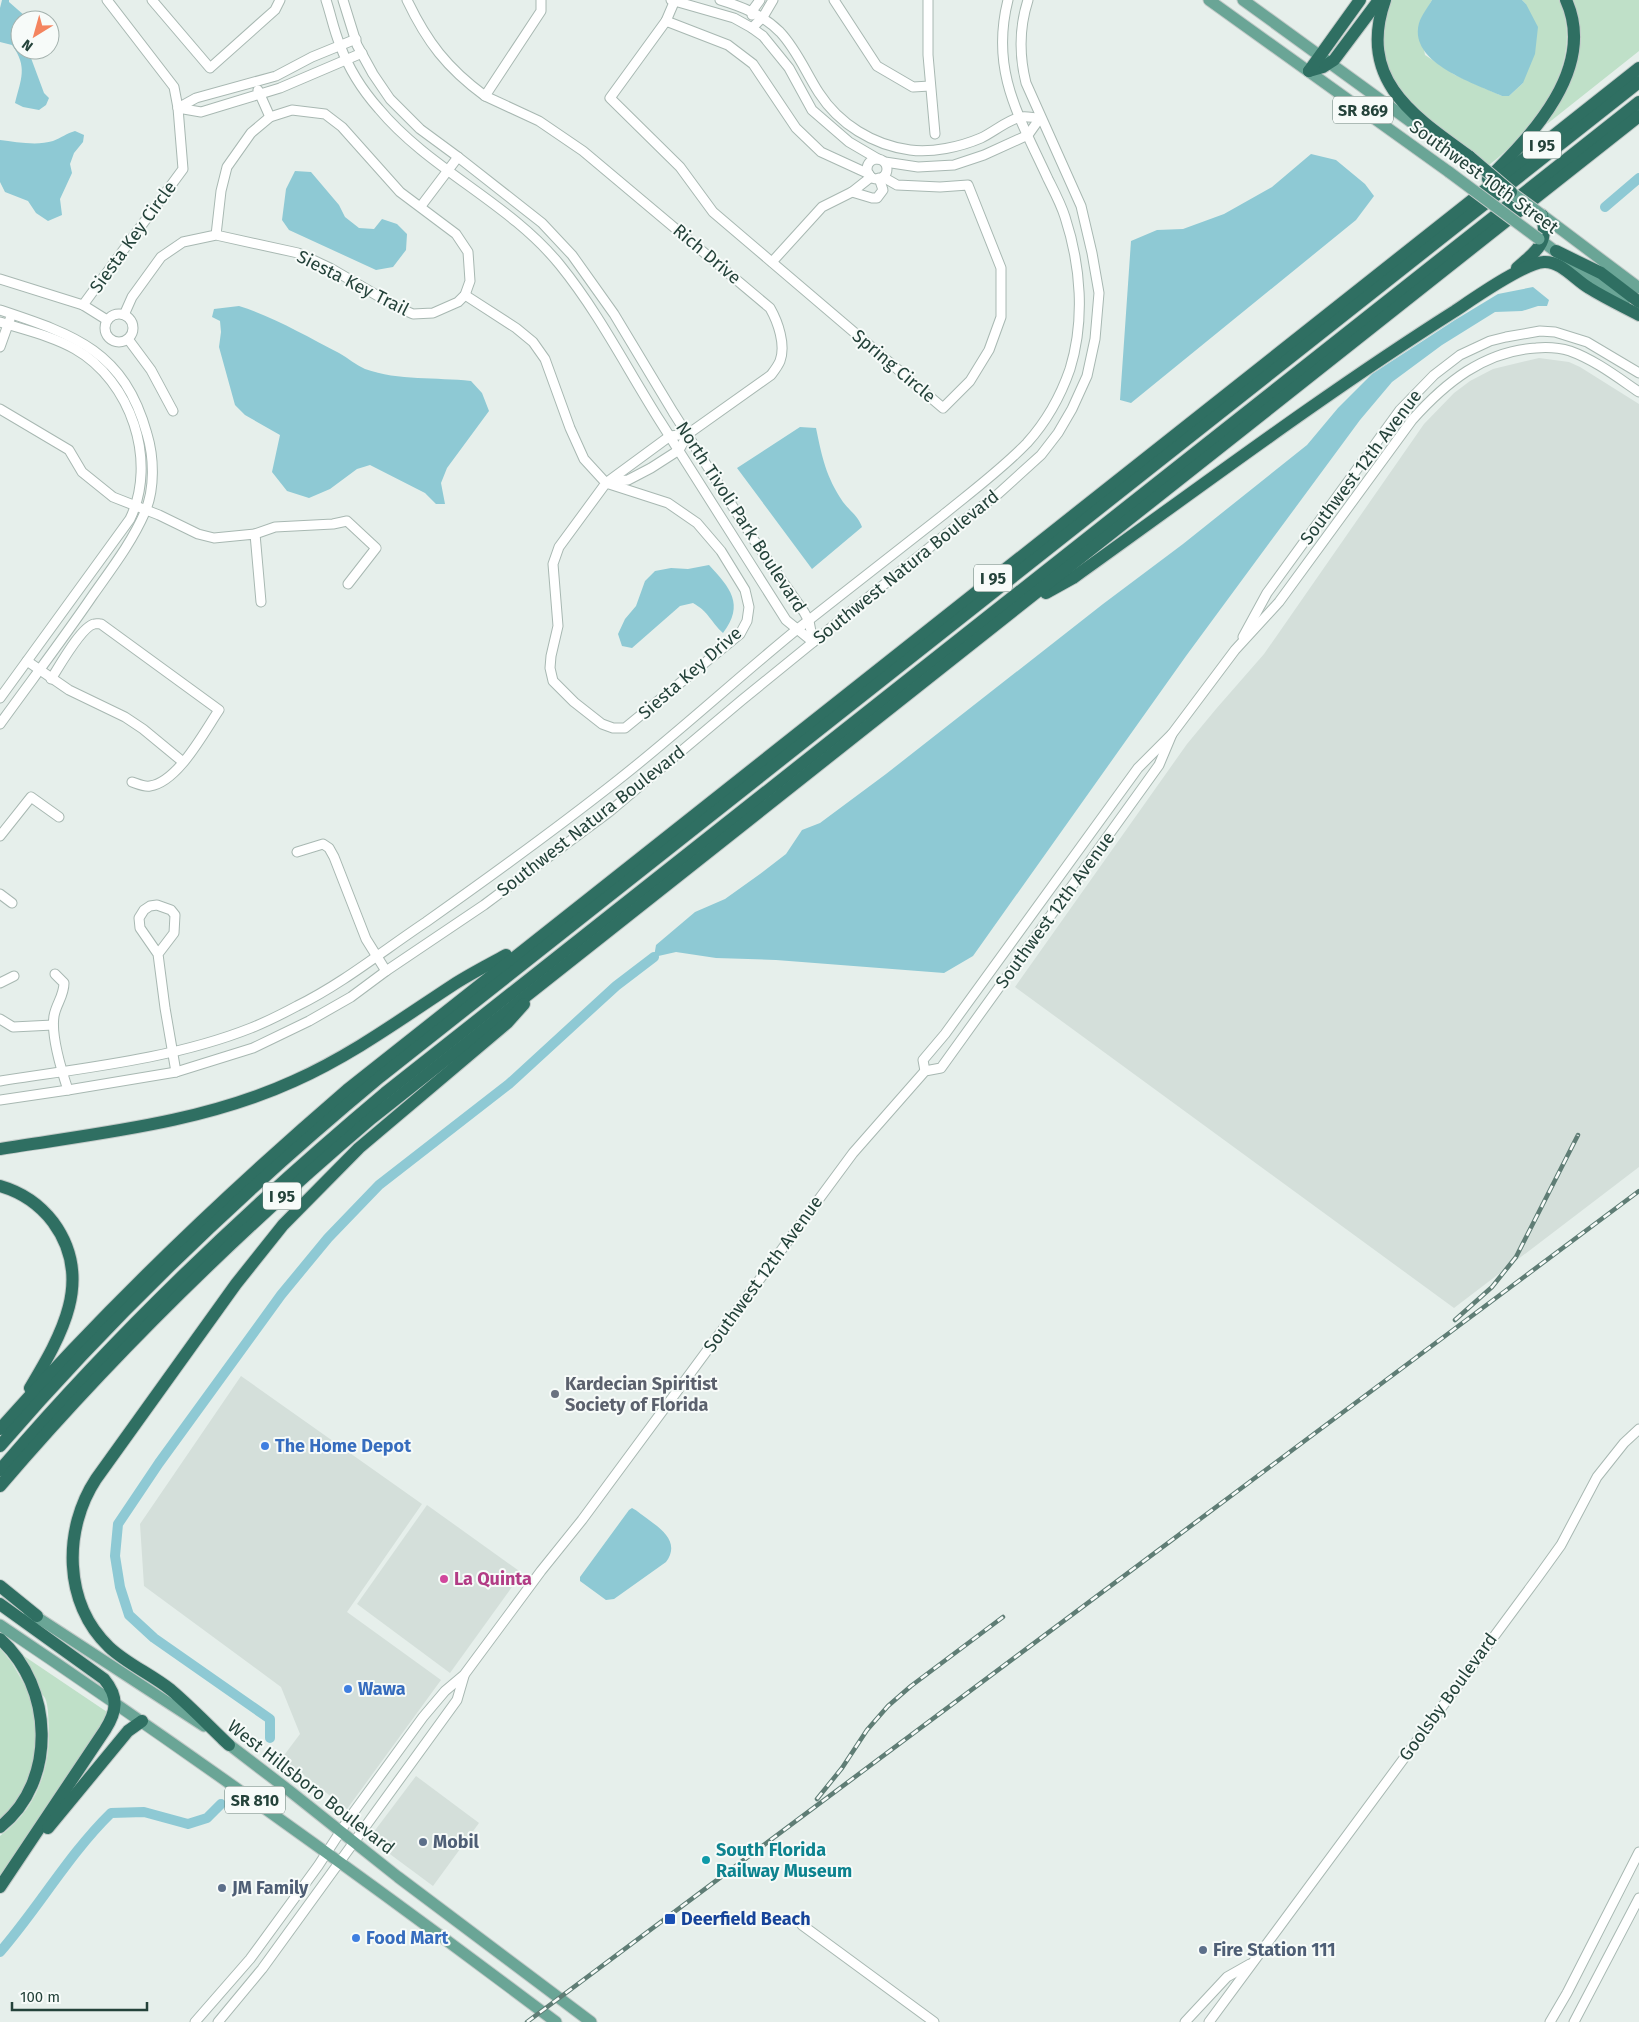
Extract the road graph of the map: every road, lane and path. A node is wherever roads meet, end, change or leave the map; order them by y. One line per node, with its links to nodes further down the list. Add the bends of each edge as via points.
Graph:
1 (107, 0): 39 (street, Siesta Key Circle, via 174,87)
2 (152, 0): 3 (street, via 210,68 275,10)
3 (280, 0)
4 (326, 0): 27 (street, North Tivoli Park Boulevard)
5 (343, 0): 26 (street, North Tivoli Park Boulevard)
6 (407, 0): 37 (street, Rich Drive, via 420,28 440,56 460,78)
7 (541, 0): 37 (street, via 541,11)
8 (674, 0): 24 (street, Spring Circle); 25 (street, via 734,18)
9 (720, 0): 22 (street)
10 (760, 0): 22 (street)
11 (773, 0): 23 (street)
12 (834, 0): 35 (street, via 877,66 913,87)
13 (928, 0): 35 (street)
14 (1008, 0): 42 (street, Southwest Natura Boulevard, via 1002,26 1002,58 1006,80)
15 (1028, 0): 43 (street, Southwest Natura Boulevard, via 1021,35 1022,67)
16 (1209, 0): 32 (main road, Southwest 10th Street)
17 (1243, 0): 30 (main road, Southwest 10th Street)
18 (1360, 0): 30 (highway)
19 (1380, 0): 30 (highway, via 1343,50)
20 (1385, 0): 48 (highway, via 1379,21 1378,46 1382,68 1392,90 1414,116)
21 (1566, 0): 56 (highway, via 1572,19 1573,42 1566,74 1556,96 1525,141)
22 (752, 11): 23 (street); 25 (street)
23 (762, 18): 25 (street); 46 (street, via 780,32 834,111 850,126)
24 (666, 21): 51 (street, Spring Circle, via 728,45 753,64 796,128 821,152); 60 (street, Spring Circle, via 610,98 680,167 713,212)
25 (752, 28): 49 (street, via 763,36 789,68 812,110 849,142)
26 (356, 39): 27 (street); 28 (street, North Tivoli Park Boulevard)
27 (340, 46): 29 (street, North Tivoli Park Boulevard); 33 (street)
28 (362, 53): 29 (street); 47 (street, North Tivoli Park Boulevard, via 390,99 420,129)
29 (348, 60): 36 (street); 50 (street, North Tivoli Park Boulevard, via 378,109 410,141)
30 (1325, 60): 32 (highway); 48 (main road, Southwest 10th Street / SR 869)
31 (1639, 68): 56 (highway, I 95)
32 (1309, 71): 58 (main road, Southwest 10th Street / SR 869, bridge)
33 (256, 82): 36 (street); 39 (street, via 196,98)
34 (1639, 82): 136 (highway, via 350,1102 161,1274)
35 (930, 86): 44 (street)
36 (260, 94): 39 (street, via 201,112); 41 (street)
37 (484, 96): 83 (street, Rich Drive, via 539,121 583,151 770,308 778,322 781,338 780,361 771,375)
38 (1639, 102): 137 (highway, via 385,1093 273,1190 158,1300)
39 (178, 108): 67 (street, Siesta Key Circle, via 183,169)
40 (1639, 116): 96 (highway, I 95)
41 (270, 117): 54 (street, via 292,110 325,114 342,127 400,192); 57 (street, via 251,133 227,166)
42 (1020, 117): 43 (street); 45 (street, Southwest Natura Boulevard); 46 (street, via 979,139 944,148 911,150)
43 (1040, 118): 45 (street); 99 (street, Southwest Natura Boulevard, via 1081,206 1099,293 1095,339 1086,376 1072,409 1041,455 998,494)
44 (935, 134)
45 (1028, 135): 49 (street, via 954,165 918,167); 97 (street, Southwest Natura Boulevard, via 1065,216 1080,294 1077,336 1069,370 1056,401 1028,442 986,480)
46 (886, 145): 49 (street)
47 (458, 157): 50 (street); 66 (street, North Tivoli Park Boulevard, via 542,223 572,255)
48 (1467, 159): 53 (highway, bridge)
49 (881, 160): 51 (street, via 887,171); 51 (street, via 869,162 867,168)
50 (449, 169): 54 (street); 69 (street, North Tivoli Park Boulevard, via 532,235 560,264)
51 (876, 176): 52 (street); 52 (street, via 883,190 877,198); 60 (street, Spring Circle, via 897,185 968,185 1001,268 1002,316 988,350 970,381 943,408)
52 (852, 192): 60 (street, via 822,207)
53 (1511, 192): 55 (main road, Southwest 10th Street, bridge)
54 (420, 206): 64 (street, via 456,234 468,252 470,281)
55 (1542, 215): 58 (highway, via 1545,229); 63 (main road, Southwest 10th Street)
56 (1445, 221): 114 (highway, I 95)
57 (216, 235): 64 (street, Siesta Key Trail, via 298,253 413,314 433,313 450,307); 72 (street, Siesta Key Trail, via 183,242 161,257 132,296)
58 (1541, 240): 59 (main road, Southwest 10th Street / SR 869); 62 (highway, via 1535,252)
59 (1556, 251): 65 (highway, via 1601,273); 71 (main road, Southwest 10th Street / SR 869)
60 (772, 262)
61 (0, 279): 67 (street, Siesta Key Circle)
62 (1503, 280): 71 (highway, via 1537,263 1548,262 1561,267 1588,288); 96 (highway, via 1321,400 1073,578)
63 (1639, 288)
64 (465, 295): 86 (street, Siesta Key Drive, via 516,328 546,359 584,459)
65 (1639, 302)
66 (606, 303): 69 (street); 83 (street, North Tivoli Park Boulevard)
67 (83, 305): 73 (street, Siesta Key Circle)
68 (0, 310): 70 (street)
69 (593, 312): 84 (street, North Tivoli Park Boulevard)
70 (11, 314): 74 (street); 81 (street, via 60,330 94,350 123,380)
71 (1639, 314)
72 (124, 315): 73 (street, via 117,314); 75 (street, via 131,320 133,328)
73 (107, 320): 75 (street, via 105,330 110,338 118,342)
74 (4, 323): 76 (street); 82 (street, via 58,341 85,356 112,384)
75 (128, 339): 80 (street, via 151,370)
76 (0, 347)
77 (1639, 373): 100 (street, Southwest 12th Avenue, via 1587,342 1555,332 1506,336 1453,360 1416,392 1389,424 1267,593)
78 (1639, 392): 100 (street, Southwest 12th Avenue, via 1568,350 1520,349 1470,368 1447,385 1412,420 1279,602)
79 (0, 409): 88 (street, via 69,450 82,472 113,497)
80 (173, 411)
81 (141, 412): 82 (street); 90 (street, via 152,463)
82 (130, 414): 88 (street, via 141,456)
83 (688, 434): 84 (street, Rich Drive); 85 (street); 87 (street, North Tivoli Park Boulevard)
84 (670, 436): 85 (street, North Tivoli Park Boulevard); 86 (street)
85 (679, 450): 86 (street, via 628,480); 89 (street, North Tivoli Park Boulevard)
86 (606, 483): 86 (street, Siesta Key Drive, via 559,547 553,564 558,626 550,668 553,681 574,702 602,724 625,728 740,634 747,621 749,607 745,590 721,551 697,523 668,503)
87 (728, 499): 89 (street); 92 (street, North Tivoli Park Boulevard)
88 (136, 506): 90 (street); 101 (street)
89 (715, 507): 93 (street, North Tivoli Park Boulevard)
90 (146, 510): 91 (street, via 214,538); 102 (street, via 128,544)
91 (255, 534): 94 (street, via 276,527 347,521 376,548); 95 (street)
92 (764, 555): 93 (street); 97 (street, North Tivoli Park Boulevard)
93 (751, 564): 98 (street, North Tivoli Park Boulevard, via 786,620)
94 (348, 584)
95 (261, 602)
96 (1013, 612): 120 (highway, I 95)
97 (809, 621): 98 (street, Southwest Natura Boulevard); 99 (street, North Tivoli Park Boulevard)
98 (797, 630): 99 (street, North Tivoli Park Boulevard); 116 (street, Southwest Natura Boulevard, via 619,779)
99 (813, 642): 117 (street, Southwest Natura Boulevard, via 583,832 484,905)
100 (1235, 650): 106 (street, Southwest 12th Avenue)
101 (27, 662): 102 (street); 104 (street)
102 (39, 670): 103 (street); 105 (street)
103 (51, 678): 107 (street, via 143,729); 107 (street, via 88,627 94,623 102,624 219,710)
104 (0, 698)
105 (0, 724)
106 (1172, 734): 125 (street, Southwest 12th Avenue, via 1138,768 923,1060); 125 (street, Southwest 12th Avenue, via 1158,765 941,1068)
107 (183, 762): 108 (street, via 168,780 148,787)
108 (132, 782)
109 (59, 817): 110 (street, via 31,797)
110 (0, 836)
111 (298, 852): 116 (street, via 323,844 329,848 366,939)
112 (0, 894): 113 (street)
113 (12, 903)
114 (541, 936): 131 (highway, via 455,984 347,1055 273,1090 180,1119); 133 (highway, I 95, via 373,1069 254,1172 129,1291)
115 (158, 954): 115 (street, via 174,933 175,915 164,906 157,905 144,910 139,918 140,928); 124 (street)
116 (377, 956): 117 (street); 124 (street, Southwest Natura Boulevard, via 302,1004 250,1028)
117 (386, 971): 127 (street, Southwest Natura Boulevard, via 351,997 301,1025 253,1048)
118 (55, 974): 123 (street, via 64,983 64,993 54,1014)
119 (14, 976): 121 (street)
120 (544, 980): 138 (highway, I 95, via 372,1118 244,1231 127,1346); 148 (highway, via 508,1023 359,1148 289,1218 236,1284 86,1497 74,1535 73,1564 77,1593 92,1626 115,1652 170,1690)
121 (0, 983)
122 (0, 1019): 123 (street, via 14,1027)
123 (53, 1025): 126 (street)
124 (173, 1052): 126 (street, Southwest Natura Boulevard); 127 (street)
125 (925, 1070): 145 (street, Southwest 12th Avenue, via 853,1153)
126 (62, 1071): 128 (street, Southwest Natura Boulevard); 129 (street)
127 (176, 1072): 129 (street, Southwest Natura Boulevard)
128 (0, 1081)
129 (68, 1090): 130 (street, Southwest Natura Boulevard)
130 (0, 1100)
131 (0, 1149)
132 (0, 1186): 133 (highway, via 27,1198 49,1217 67,1248 72,1276 70,1304 60,1336)
133 (15, 1413): 134 (highway, I 95)
134 (0, 1429)
135 (1639, 1429): 158 (street, Goolsby Boulevard, via 1598,1477 1550,1561)
136 (0, 1446)
137 (0, 1470)
138 (0, 1486)
139 (0, 1586): 142 (highway)
140 (0, 1595): 142 (main road, West Hillsboro Boulevard / SR 810)
141 (0, 1604): 146 (highway, via 98,1673 110,1687)
142 (37, 1616): 148 (main road, West Hillsboro Boulevard / SR 810)
143 (0, 1625): 146 (main road, SR 810)
144 (0, 1639): 149 (highway, via 18,1659 34,1688 42,1736 38,1765 30,1788 14,1813)
145 (464, 1675): 150 (street, Southwest 12th Avenue, via 423,1717); 151 (street, Southwest 12th Avenue, via 457,1700)
146 (115, 1702): 147 (main road, SR 810); 155 (highway, via 115,1711 105,1730)
147 (142, 1721): 153 (main road, SR 810); 155 (highway, via 128,1731)
148 (229, 1744): 150 (main road, West Hillsboro Boulevard / SR 810)
149 (0, 1827)
150 (341, 1831): 151 (main road, West Hillsboro Boulevard / SR 810); 153 (street, Southwest 12th Avenue)
151 (354, 1842): 154 (street, Southwest 12th Avenue); 162 (main road, West Hillsboro Boulevard / SR 810)
152 (1639, 1852): 166 (street)
153 (327, 1853): 154 (main road, SR 810); 159 (street, Southwest 12th Avenue, via 250,1959)
154 (340, 1862): 160 (street, Southwest 12th Avenue, via 262,1969); 161 (main road, SR 810)
155 (2, 1884)
156 (1639, 1898): 167 (street)
157 (802, 1925): 163 (street)
158 (1252, 1963): 164 (street, Goolsby Boulevard, via 1227,1977); 165 (street, Goolsby Boulevard)
159 (195, 2022)
160 (218, 2022)
161 (556, 2022)
162 (591, 2022)
163 (934, 2022)
164 (1185, 2022)
165 (1209, 2022)
166 (1550, 2022)
167 (1574, 2022)

